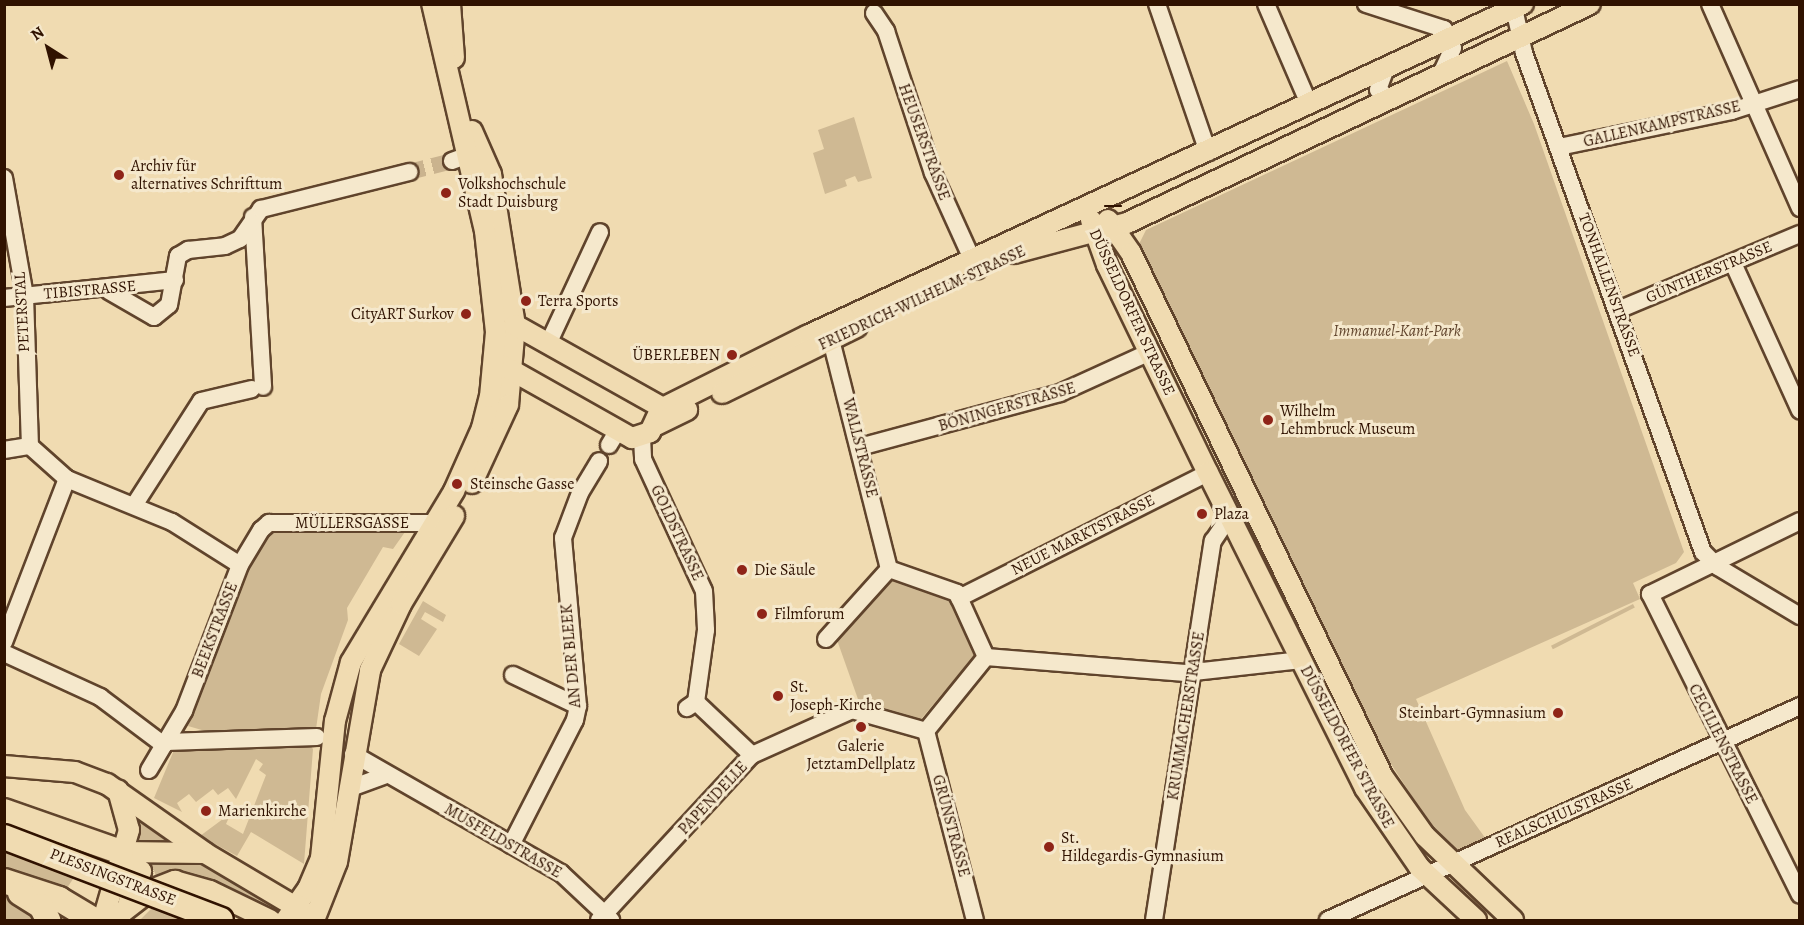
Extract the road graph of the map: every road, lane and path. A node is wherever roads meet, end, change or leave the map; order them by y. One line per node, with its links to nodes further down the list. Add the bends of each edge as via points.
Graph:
1 (432, 4): 20 (main road)
2 (450, 4): 20 (main road, via 451,46)
3 (1157, 4): 19 (street)
4 (1266, 4): 17 (street)
5 (1366, 4): 10 (street, via 1438,26)
6 (1590, 4): 11 (main road, FRIEDRICH-WILHELM-STRASSE)
7 (1710, 4): 16 (street)
8 (1517, 6): 10 (main road, FRIEDRICH-WILHELM-STRASSE); 11 (street, TONHALLENSTRASSE)
9 (874, 13): 32 (street, HEUSERSTRASSE, via 886,31 933,173)
10 (1449, 38): 12 (main road, FRIEDRICH-WILHELM-STRASSE); 13 (street, via 1452,56)
11 (1521, 38): 13 (main road, FRIEDRICH-WILHELM-STRASSE); 18 (street, TONHALLENSTRASSE)
12 (1386, 68): 15 (street, via 1378,90); 17 (main road, FRIEDRICH-WILHELM-STRASSE)
13 (1440, 76): 15 (main road, FRIEDRICH-WILHELM-STRASSE)
14 (1800, 89): 16 (street, GALLENKAMPSTRASSE)
15 (1392, 100): 27 (main road, FRIEDRICH-WILHELM-STRASSE)
16 (1752, 103): 18 (street, GALLENKAMPSTRASSE); 25 (street)
17 (1309, 104): 19 (main road, FRIEDRICH-WILHELM-STRASSE)
18 (1559, 147): 37 (street, TONHALLENSTRASSE)
19 (1208, 152): 23 (main road, FRIEDRICH-WILHELM-STRASSE)
20 (466, 156): 38 (main road, via 491,174); 42 (main road, via 492,285)
21 (409, 172): 26 (street, via 277,205)
22 (4, 178): 24 (street, PETERSTAL)
23 (1090, 205): 27 (main road, DÜSSELDORFER STRASSE); 28 (main road, DÜSSELDORFER STRASSE); 32 (main road, FRIEDRICH-WILHELM-STRASSE)
24 (7, 206): 35 (street, PETERSTAL)
25 (1800, 208)
26 (253, 216): 33 (street, via 240,239 178,256); 52 (street, via 258,388 201,401)
27 (1117, 226): 28 (main road, FRIEDRICH-WILHELM-STRASSE); 87 (main road, DÜSSELDORFER STRASSE, via 1373,759 1412,819)
28 (1092, 231): 32 (main road, FRIEDRICH-WILHELM-STRASSE); 41 (main road, DÜSSELDORFER STRASSE)
29 (600, 232): 40 (street)
30 (1800, 234): 31 (street, GÜNTHERSTRASSE)
31 (1733, 263): 37 (street, GÜNTHERSTRASSE); 44 (street)
32 (975, 265): 39 (main road, FRIEDRICH-WILHELM-STRASSE)
33 (176, 280): 34 (street, TIBISTRASSE); 34 (street, via 169,306 154,317)
34 (109, 291): 35 (street, TIBISTRASSE)
35 (25, 296): 36 (street, TIBISTRASSE); 46 (street, PETERSTAL)
36 (4, 298)
37 (1618, 310): 57 (street, TONHALLENSTRASSE, via 1703,552)
38 (515, 325): 40 (main road); 43 (main road)
39 (830, 334): 45 (main road, FRIEDRICH-WILHELM-STRASSE); 47 (street, WALLSTRASSE)
40 (556, 346): 43 (main road, via 534,349); 45 (main road)
41 (1150, 352): 47 (street, BÖNINGERSTRASSE, via 1060,393); 50 (main road, DÜSSELDORFER STRASSE)
42 (495, 359): 43 (main road); 56 (main road, via 482,428 468,463)
43 (514, 363): 45 (main road, via 614,437); 75 (main road, via 496,438 401,604 370,670)
44 (1800, 411)
45 (653, 419): 76 (street, GOLDSTRASSE, via 643,459 704,591 706,630 692,705)
46 (30, 447): 48 (street); 51 (street)
47 (860, 447): 59 (street, WALLSTRASSE)
48 (4, 450)
49 (599, 461): 69 (street, AN DER BLEEK, via 580,493 562,538)
50 (1208, 472): 53 (main road, DÜSSELDORFER STRASSE); 60 (street, NEUE MARKTSTRASSE)
51 (67, 479): 52 (street); 63 (street)
52 (135, 504): 58 (street)
53 (1230, 516): 66 (main road, DÜSSELDORFER STRASSE); 67 (street, KRUMMACHERSTRASSE, via 1213,541)
54 (1800, 521): 57 (street)
55 (269, 522): 56 (street, MÜLLERSGASSE); 58 (street, BEEKSTRASSE)
56 (434, 523): 92 (main road, via 348,670 334,721 321,858)
57 (1712, 562): 61 (street); 73 (street, CECILIENSTRASSE, via 1650,592)
58 (240, 565): 74 (street, BEEKSTRASSE, via 184,711)
59 (889, 569): 60 (street); 62 (street)
60 (958, 596): 65 (street)
61 (1800, 616)
62 (826, 639)
63 (4, 642)
64 (4, 653): 74 (street, via 100,697)
65 (986, 657): 67 (street); 71 (street)
66 (1301, 660): 67 (street); 88 (main road, DÜSSELDORFER STRASSE, via 1380,814)
67 (1192, 673): 100 (street, KRUMMACHERSTRASSE)
68 (513, 675): 69 (street)
69 (578, 706): 84 (street, AN DER BLEEK)
70 (1800, 706): 73 (street, REALSCHULSTRASSE)
71 (926, 730): 76 (street, PAPENDELLE, via 852,710); 99 (street, GRÜNSTRASSE)
72 (317, 737): 74 (street)
73 (1722, 742): 87 (street, REALSCHULSTRASSE); 91 (street, CECILIENSTRASSE)
74 (165, 743): 78 (street, BEEKSTRASSE)
75 (353, 754): 79 (street, MUSFELDSTRASSE); 80 (main road)
76 (752, 755): 94 (street, PAPENDELLE)
77 (4, 766): 81 (main road, PLESSINGSTRASSE, via 75,772)
78 (149, 770)
79 (386, 775): 80 (street); 84 (street, MUSFELDSTRASSE)
80 (348, 789): 95 (main road, via 335,870)
81 (118, 790): 85 (main road, via 129,830); 86 (main road, PLESSINGSTRASSE)
82 (4, 811): 85 (highway)
83 (4, 837): 97 (highway, PLESSINGSTRASSE, bridge)
84 (511, 845): 94 (street, MUSFELDSTRASSE, via 561,873)
85 (122, 852): 86 (main road, PLESSINGSTRASSE); 90 (main road, via 137,855 149,867); 93 (main road); 93 (main road, via 141,871)
86 (205, 854): 92 (main road, PLESSINGSTRASSE)
87 (1452, 864): 88 (street, REALSCHULSTRASSE); 103 (main road, DÜSSELDORFER STRASSE)
88 (1426, 876): 101 (street, REALSCHULSTRASSE); 102 (main road, DÜSSELDORFER STRASSE)
89 (4, 883): 93 (highway, via 59,898); 96 (highway, via 34,901)
90 (151, 890): 93 (main road); 98 (main road, PLESSINGSTRASSE, via 165,883 186,881)
91 (1800, 895)
92 (291, 914): 95 (main road, PLESSINGSTRASSE)
93 (100, 919)
94 (605, 919)
95 (315, 920)
96 (48, 921)
97 (221, 921)
98 (270, 921)
99 (975, 921)
100 (1154, 921)
101 (1328, 921)
102 (1476, 921)
103 (1513, 921)

